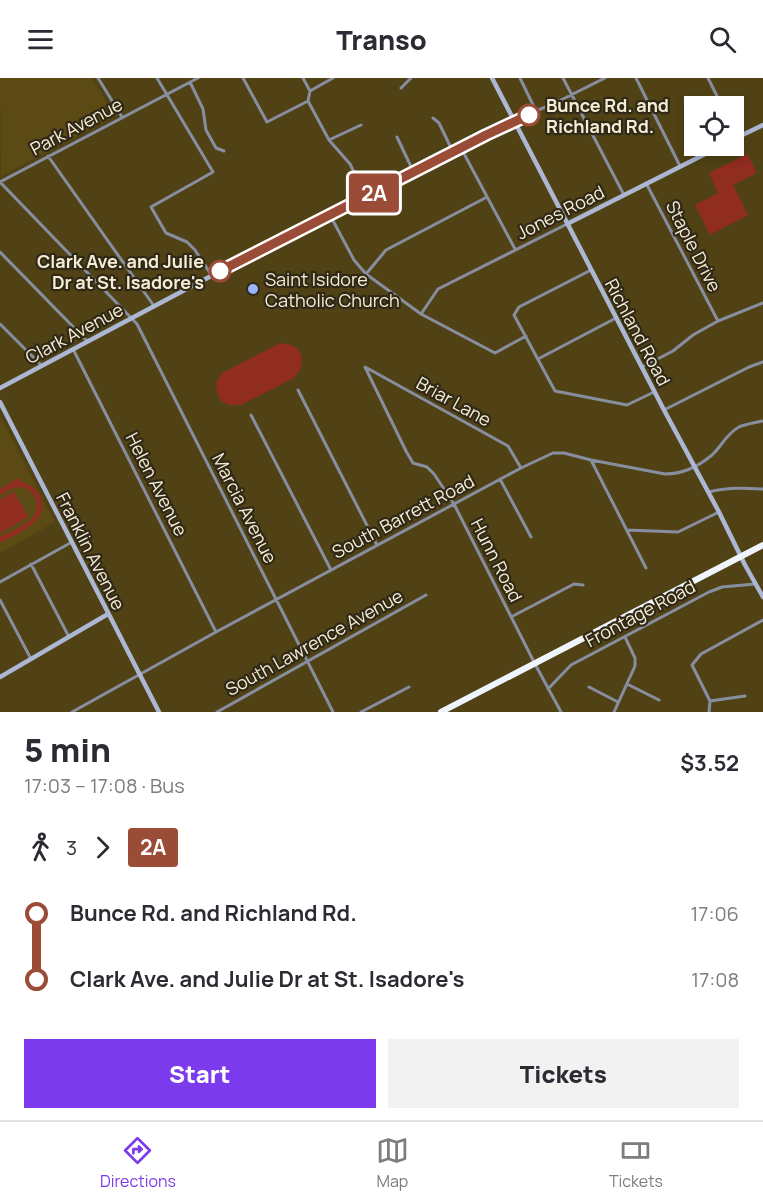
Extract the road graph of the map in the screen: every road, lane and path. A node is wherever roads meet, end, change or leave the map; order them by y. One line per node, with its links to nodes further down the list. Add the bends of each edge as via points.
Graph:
1 (98, 78): 22 (street)
2 (157, 78): 17 (street)
3 (198, 78): 14 (street, Park Avenue)
4 (243, 78): 20 (street, via 267,122)
5 (303, 78): 16 (street)
6 (333, 78): 16 (street)
7 (411, 78): 15 (street)
8 (492, 78): 24 (street, Richland Road)
9 (520, 78): 21 (street)
10 (563, 78): 18 (street)
11 (605, 78): 18 (street)
12 (636, 78): 35 (street)
13 (708, 78): 19 (street)
14 (190, 82): 17 (street, Park Avenue); 31 (street, via 203,109 206,130 216,148)
15 (401, 88)
16 (310, 91): 20 (street)
17 (166, 94): 22 (street, Park Avenue); 48 (street, via 213,172 151,207 166,233 188,242)
18 (572, 95): 21 (street); 39 (street)
19 (717, 96)
20 (308, 101): 29 (street)
21 (536, 111): 24 (street)
22 (122, 117): 33 (street, Park Avenue)
23 (433, 118): 32 (street)
24 (513, 121): 30 (street, Clark Avenue); 43 (street, Richland Road)
25 (361, 124): 29 (street)
26 (763, 125): 27 (street)
27 (744, 134)
28 (397, 137): 36 (street)
29 (329, 140): 40 (street, via 350,164)
30 (461, 148): 32 (street, Clark Avenue); 41 (street)
31 (224, 151)
32 (453, 152): 36 (street, Clark Avenue)
33 (48, 156): 37 (street, Park Avenue); 50 (street)
34 (700, 156): 35 (street, Jones Road)
35 (680, 166): 38 (street, Jones Road)
36 (414, 172): 40 (street, Clark Avenue)
37 (0, 182): 52 (street, Marcia Avenue)
38 (646, 183): 39 (street, Jones Road); 54 (street, Staple Drive)
39 (624, 195): 43 (street, Jones Road)
40 (367, 196): 42 (street, Clark Avenue)
41 (487, 197): 44 (street); 47 (street, via 386,250)
42 (330, 215): 47 (street); 48 (street, Clark Avenue)
43 (567, 224): 44 (street, Jones Road); 46 (street, Richland Road)
44 (516, 250): 51 (street, Jones Road, via 438,289)
45 (0, 252): 57 (street)
46 (591, 270): 53 (street, Richland Road); 56 (street, via 519,307 514,315)
47 (366, 274): 51 (street)
48 (212, 276): 50 (street, Clark Avenue)
49 (763, 303): 54 (street)
50 (154, 306): 52 (street, Clark Avenue)
51 (421, 314): 56 (street, via 495,353)
52 (131, 318): 57 (street, Clark Avenue); 94 (street, Marcia Avenue)
53 (616, 318): 59 (street); 63 (street, Richland Road)
54 (718, 321): 63 (street)
55 (0, 324): 61 (street)
56 (526, 336): 59 (street)
57 (87, 341): 58 (street, Clark Avenue)
58 (73, 348): 61 (street, Clark Avenue); 98 (street, Helen Avenue)
59 (537, 358): 66 (street, via 555,391 627,405)
60 (763, 362): 68 (street)
61 (41, 365): 64 (street, Clark Avenue)
62 (365, 367): 73 (street, Briar Lane, via 508,446); 77 (street, Hunn Road, via 413,463 427,467)
63 (642, 367): 66 (street, Richland Road)
64 (0, 388)
65 (298, 390): 82 (street)
66 (654, 392): 68 (street, Richland Road)
67 (0, 402): 81 (street, Franklin Avenue)
68 (664, 410): 72 (street, Richland Road)
69 (251, 415): 87 (street)
70 (762, 421): 72 (street, via 740,427)
71 (591, 460): 72 (street, South Barrett Road, via 665,474); 73 (street, South Barrett Road, via 553,453); 79 (street)
72 (694, 467): 76 (street, Richland Road)
73 (521, 468): 74 (street, South Barrett Road)
74 (500, 479): 77 (street, South Barrett Road); 80 (street)
75 (763, 489): 76 (street)
76 (709, 492): 78 (street, Richland Road)
77 (454, 504): 82 (street, South Barrett Road); 96 (street, Hunn Road)
78 (719, 512): 79 (street, via 678,532); 84 (street, Richland Road)
79 (627, 530): 86 (street)
80 (531, 537)
81 (72, 542): 85 (street); 95 (street, Franklin Avenue)
82 (377, 545): 87 (street, South Barrett Road)
83 (763, 545): 84 (highway)
84 (741, 556): 89 (street, Richland Road); 103 (highway)
85 (31, 564): 88 (street); 100 (street)
86 (646, 568)
87 (331, 570): 94 (street, South Barrett Road)
88 (0, 582)
89 (755, 584): 92 (street, Richland Road); 99 (street, Frontage Road, via 709,592)
90 (584, 585): 96 (street, via 574,584)
91 (426, 595): 102 (street, South Lawrence Avenue)
92 (763, 597)
93 (0, 600): 101 (street)
94 (276, 600): 98 (street, South Barrett Road); 102 (street, Marcia Avenue)
95 (108, 614): 100 (street); 104 (street, Franklin Avenue)
96 (511, 617): 103 (street, Hunn Road)
97 (763, 620): 112 (street, via 701,654 692,665)
98 (216, 632): 104 (street, South Barrett Road)
99 (625, 636): 106 (street, via 635,658); 109 (street, Frontage Road, via 571,665)
100 (69, 637): 101 (street)
101 (31, 659): 105 (street)
102 (307, 661): 116 (street, South Lawrence Avenue); 117 (street, Marcia Avenue)
103 (535, 664): 109 (street, Hunn Road); 119 (highway)
104 (139, 675): 114 (street, South Barrett Road); 115 (street, Franklin Avenue)
105 (0, 677)
106 (627, 684): 111 (street); 113 (street)
107 (409, 687): 118 (street)
108 (589, 687): 113 (street)
109 (548, 689): 120 (street, Hunn Road)
110 (745, 696): 112 (street)
111 (659, 700)
112 (710, 701): 122 (street)
113 (618, 702): 121 (street)
114 (72, 712)
115 (159, 712)
116 (217, 712)
117 (333, 712)
118 (361, 712)
119 (441, 712)
120 (561, 712)
121 (614, 712)
122 (709, 712)

